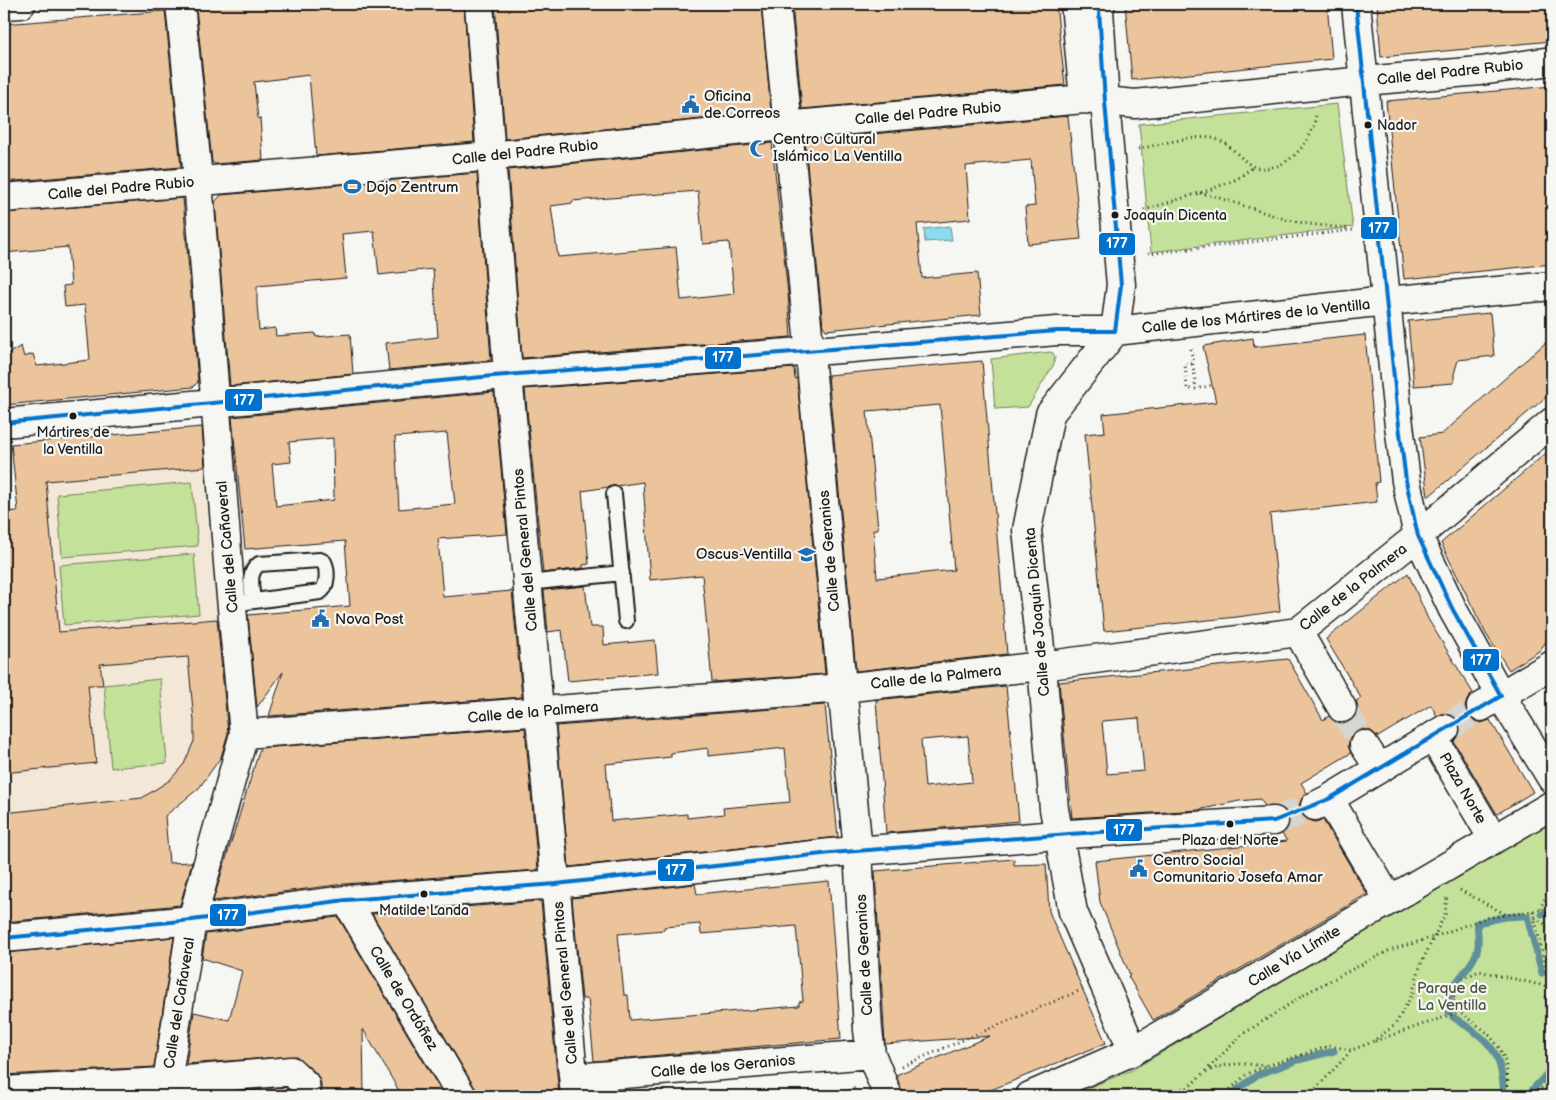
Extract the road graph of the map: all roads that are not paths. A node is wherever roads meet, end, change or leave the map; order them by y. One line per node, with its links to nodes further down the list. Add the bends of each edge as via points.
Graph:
1 (21, 4): 8 (street)
2 (180, 4): 14 (street, Calle del Cañaveral)
3 (479, 4): 13 (street, Calle del General Pintos)
4 (776, 4): 12 (street, Calle de Geranios)
5 (1075, 4): 11 (street)
6 (1101, 4): 11 (street)
7 (1356, 4): 10 (street)
8 (4, 5)
9 (1552, 61): 10 (street, Calle del Padre Rubio)
10 (1364, 81): 11 (street, Calle del Padre Rubio, via 1135,104); 17 (street)
11 (1094, 100): 12 (street, Calle del Padre Rubio); 18 (street, via 1122,285)
12 (789, 126): 13 (street, Calle del Padre Rubio); 19 (street, Calle de Geranios)
13 (492, 156): 14 (street, Calle del Padre Rubio); 20 (street, Calle del General Pintos)
14 (198, 181): 15 (street, Calle del Padre Rubio); 21 (street, Calle del Cañaveral)
15 (4, 198)
16 (1552, 286): 17 (street, Calle de los Mártires de la Ventilla)
17 (1386, 302): 18 (street, Calle de los Mártires de la Ventilla); 25 (street, via 1406,481)
18 (1116, 331): 19 (street, Calle de los Mártires de la Ventilla, via 1057,330); 32 (street, Calle de Joaquín Dicenta, via 1050,414 1027,530)
19 (811, 350): 20 (street, Calle de los Mártires de la Ventilla); 33 (street, Calle de Geranios)
20 (509, 375): 21 (street, Calle de los Mártires de la Ventilla); 27 (street, Calle del General Pintos)
21 (216, 403): 23 (street, Calle de los Mártires de la Ventilla); 28 (street, Calle del Cañaveral)
22 (1552, 422): 25 (street, Calle de la Palmera)
23 (4, 423)
24 (614, 494): 26 (lane)
25 (1418, 536): 30 (street, Calle de la Palmera); 34 (street)
26 (622, 573): 27 (lane); 29 (lane)
27 (528, 583): 36 (street, Calle del General Pintos)
28 (242, 602): 28 (lane, via 320,592 325,586 326,566 320,560 259,564 251,574); 37 (street, Calle del Cañaveral)
29 (626, 621)
30 (1298, 632): 32 (street, Calle de la Palmera); 35 (street)
31 (1552, 665): 34 (street)
32 (1042, 666): 33 (street, Calle de la Palmera); 43 (street, Calle de Joaquín Dicenta)
33 (842, 688): 36 (street, Calle de la Palmera); 45 (street, Calle de Geranios)
34 (1491, 701): 40 (street)
35 (1342, 708)
36 (540, 711): 37 (street, Calle de la Palmera); 46 (street, Calle del General Pintos)
37 (244, 734): 49 (street, Calle del Cañaveral)
38 (1364, 745): 39 (street)
39 (1379, 768): 44 (street, Plaza Norte, via 1439,733); 48 (street, via 1322,802)
40 (1552, 779)
41 (1552, 805): 44 (street, Calle Vía Límite)
42 (1274, 820): 43 (street)
43 (1059, 835): 45 (street); 51 (street, Calle de Joaquín Dicenta, via 1073,912)
44 (1493, 839): 48 (street, Calle Vía Límite)
45 (858, 851): 46 (street); 52 (street, Calle de Geranios)
46 (556, 884): 47 (street); 53 (street, Calle del General Pintos)
47 (346, 900): 49 (street); 57 (street, Calle de Ordóñez)
48 (1388, 900): 51 (street, Calle Vía Límite)
49 (192, 920): 50 (street); 54 (street, Calle del Cañaveral)
50 (4, 938)
51 (1133, 1051): 59 (street, Calle Vía Límite)
52 (871, 1054): 53 (street, Calle de los Geranios); 58 (street, Calle de Geranios)
53 (574, 1087)
54 (167, 1089): 55 (street, via 291,1071); 56 (street)
55 (306, 1090)
56 (4, 1092)
57 (462, 1096)
58 (888, 1096)
59 (1030, 1096)

